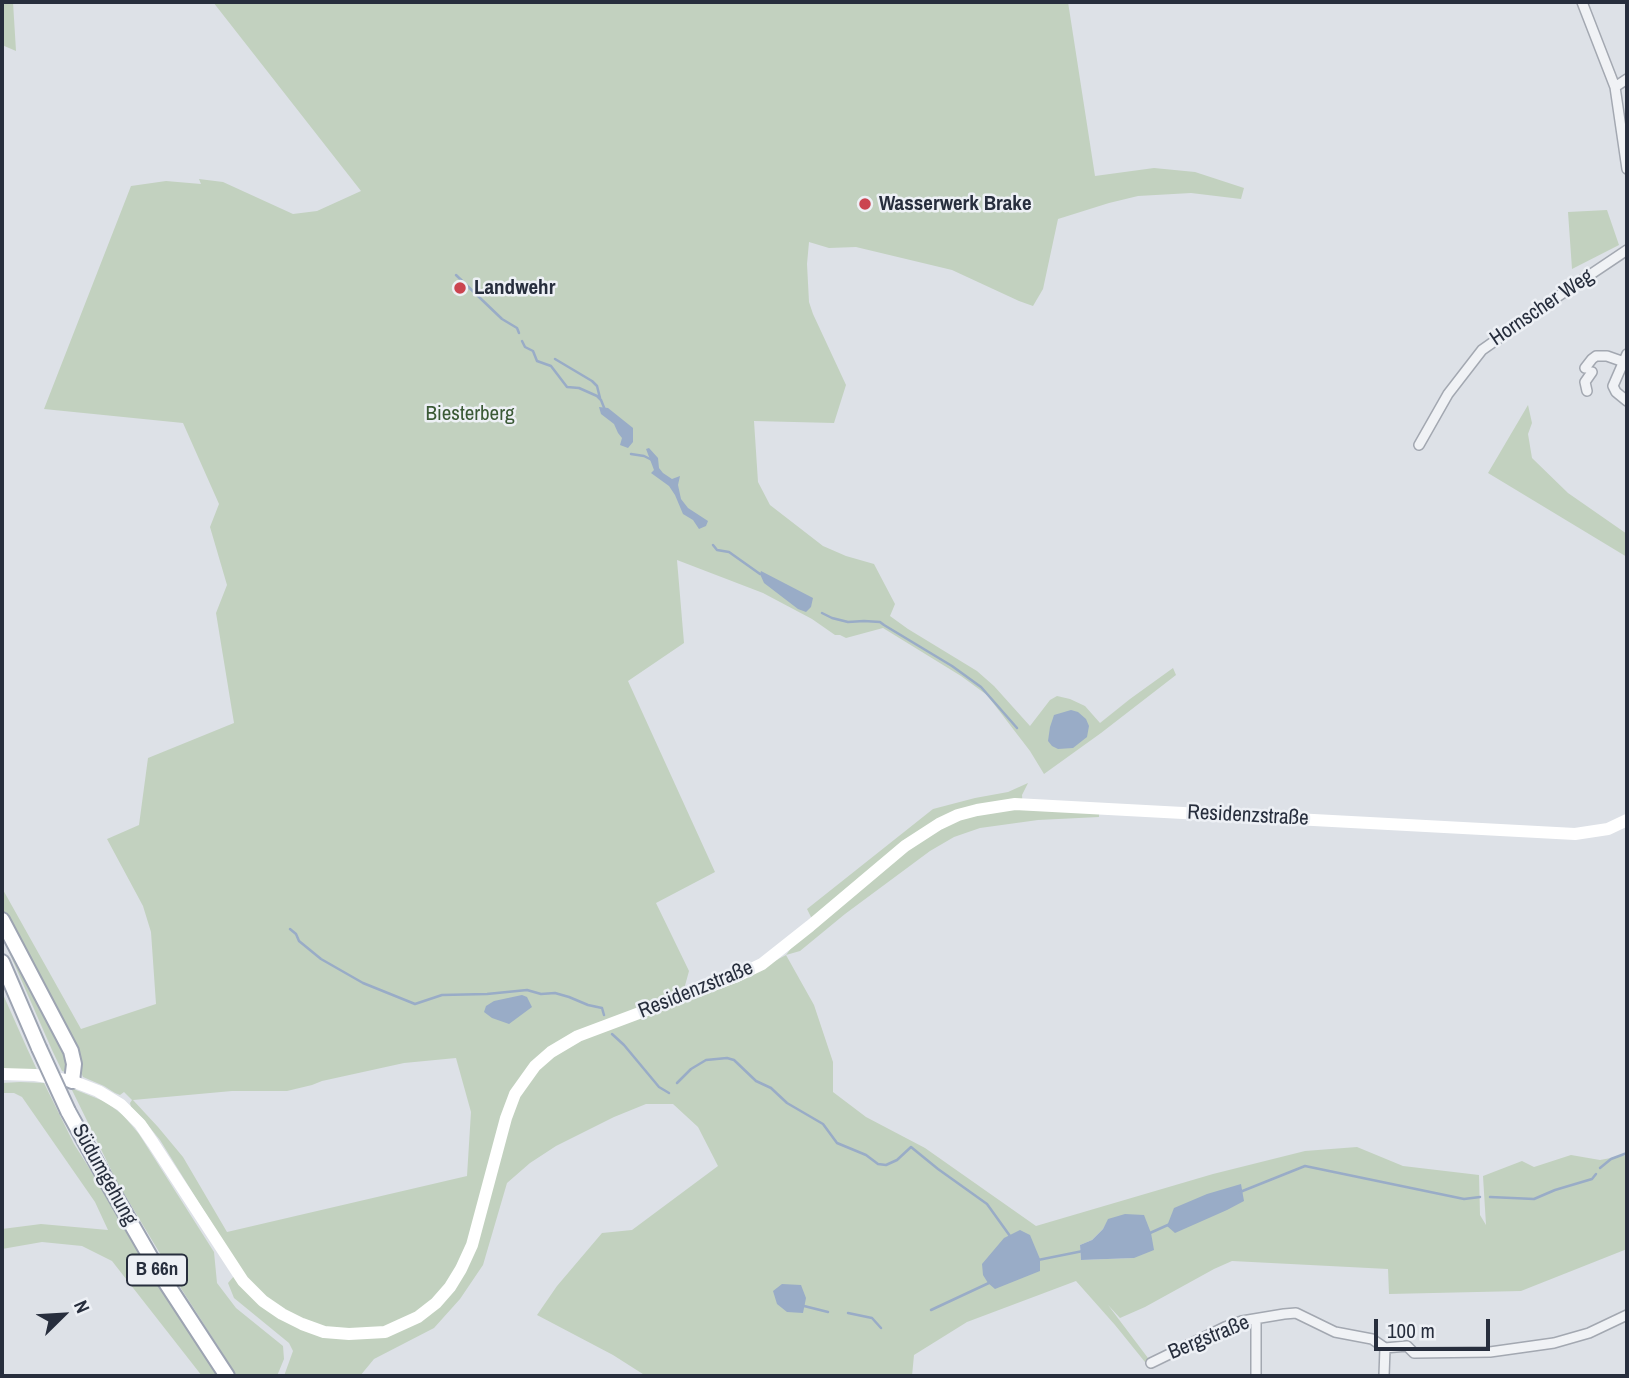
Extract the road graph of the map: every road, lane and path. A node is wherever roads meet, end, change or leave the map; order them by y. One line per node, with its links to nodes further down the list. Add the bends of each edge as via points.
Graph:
1 (1582, 2): 3 (street)
2 (1627, 79): 3 (street)
3 (1615, 86): 4 (street)
4 (1627, 169)
5 (1627, 250): 9 (street, Hornscher Weg, via 1482,349 1448,394)
6 (1626, 358): 7 (street, via 1595,356 1585,382); 8 (street, via 1613,386)
7 (1587, 391)
8 (1627, 401)
9 (1419, 445)
10 (1627, 820): 16 (main road, Residenzstraße, via 1608,829 1575,834 1015,804 958,815 905,846 762,964 578,1036 535,1066 515,1094 506,1118 472,1245 461,1269 436,1303 385,1332 324,1332 262,1301 226,1258 140,1124 110,1098)
11 (2, 919): 16 (main road, via 71,1051)
12 (2, 962): 14 (main road, Südumgehung / B 66n)
13 (2, 979): 14 (main road, B 66n)
14 (22, 1010): 21 (main road, Südumgehung / B 66n, bridge, via 99,1169)
15 (4, 1075): 16 (main road, Residenzstraße)
16 (72, 1081)
17 (1627, 1315): 19 (street, Bergstraße, via 1572,1339 1532,1347 1470,1353)
18 (1256, 1319): 19 (street, Bergstraße, via 1296,1313 1335,1332 1372,1339); 20 (street, Bergstraße, via 1225,1327); 22 (street)
19 (1385, 1348): 23 (street)
20 (1151, 1363)
21 (227, 1376)
22 (1256, 1376)
23 (1384, 1376)

